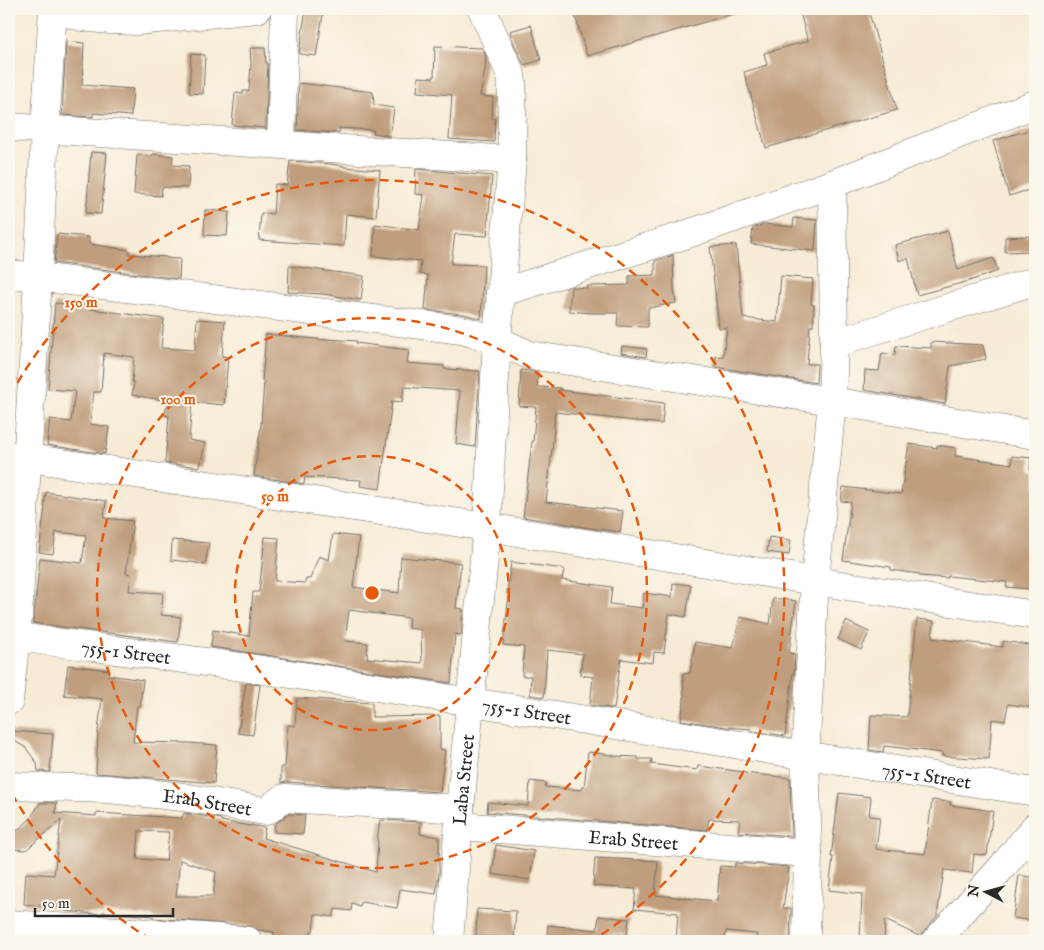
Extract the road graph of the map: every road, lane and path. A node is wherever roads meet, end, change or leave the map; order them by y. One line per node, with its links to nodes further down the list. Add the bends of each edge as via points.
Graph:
1 (53, 9): 2 (street, via 82,17 137,21); 7 (street)
2 (257, 9)
3 (285, 9): 8 (street)
4 (482, 9): 9 (street, Laba Street, via 511,75)
5 (1035, 104): 10 (street)
6 (9, 127): 7 (street)
7 (45, 129): 8 (street); 12 (street)
8 (281, 144): 9 (street)
9 (512, 160): 14 (street, Laba Street)
10 (832, 184): 14 (street, via 685,235); 16 (street)
11 (9, 274): 12 (street)
12 (38, 277): 15 (street, via 462,330); 19 (street)
13 (1035, 281): 16 (street)
14 (500, 293): 15 (street, Laba Street)
15 (497, 340): 17 (street, via 529,355); 20 (street, Laba Street)
16 (834, 342): 17 (street)
17 (832, 401): 18 (street); 21 (street)
18 (1035, 435)
19 (18, 456): 20 (street); 23 (street)
20 (487, 526): 21 (street); 25 (street, Laba Street)
21 (815, 581): 22 (street); 26 (street)
22 (1035, 615)
23 (15, 623): 24 (street); 25 (street, 755-1 Street, via 261,670)
24 (9, 700)
25 (471, 701): 26 (street, 755-1 Street); 29 (street, Laba Street)
26 (805, 756): 28 (street, 755-1 Street); 31 (street)
27 (9, 786): 29 (street, Erab Street, via 108,789 265,811 285,798)
28 (1035, 792)
29 (460, 818): 31 (street, Erab Street); 35 (street, Laba Street)
30 (1035, 827): 37 (street)
31 (808, 853): 36 (street)
32 (9, 924): 33 (street)
33 (134, 936): 34 (street)
34 (248, 941)
35 (450, 941)
36 (806, 941)
37 (936, 941)

